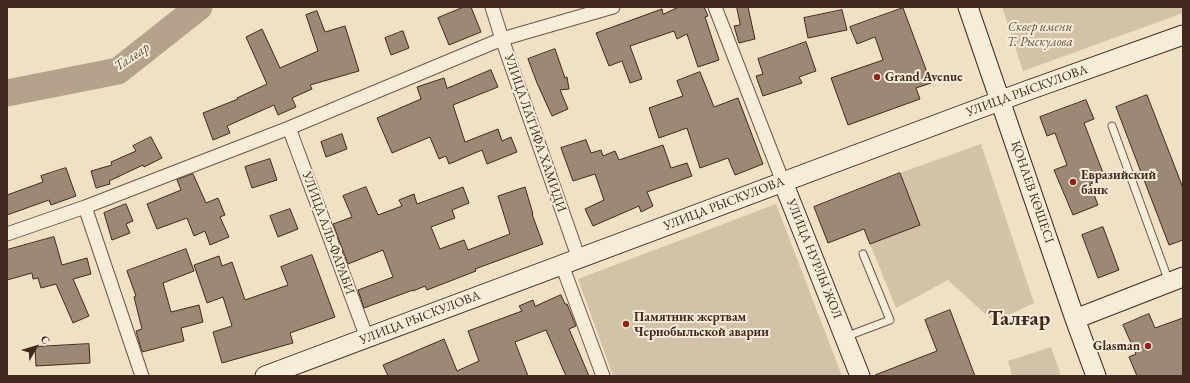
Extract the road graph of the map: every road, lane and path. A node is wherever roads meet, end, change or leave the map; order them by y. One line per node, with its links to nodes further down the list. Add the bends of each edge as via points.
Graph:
1 (492, 7): 6 (street, УЛИЦА ЛАТИФА ХАМИДИ)
2 (613, 7): 6 (street)
3 (715, 7): 10 (street, УЛИЦА НУРЛЫ ЖОЛ)
4 (968, 7): 7 (main road, ҚОНАЕВ КӨШЕСІ)
5 (1183, 35): 7 (main road, УЛИЦА РЫСКУЛОВА)
6 (502, 39): 9 (street); 14 (street, УЛИЦА ЛАТИФА ХАМИДИ)
7 (1001, 101): 10 (main road, УЛИЦА РЫСКУЛОВА); 16 (main road, ҚОНАЕВ КӨШЕСІ)
8 (1112, 126): 15 (lane)
9 (289, 128): 11 (street); 18 (street, УЛИЦА АЛЬ-ФАРАБИ)
10 (783, 182): 14 (main road, УЛИЦА РЫСКУЛОВА); 17 (main road, УЛИЦА НУРЛЫ ЖОЛ)
11 (84, 207): 12 (street); 19 (street)
12 (7, 234)
13 (863, 254): 17 (lane, via 890,320)
14 (570, 262): 18 (main road, УЛИЦА РЫСКУЛОВА); 21 (street, УЛИЦА ЛАТИФА ХАМИДИ)
15 (1176, 280): 16 (main road)
16 (1075, 319): 23 (main road, ҚОНАЕВ КӨШЕСІ)
17 (845, 337): 22 (main road, УЛИЦА НУРЛЫ ЖОЛ)
18 (367, 338): 20 (main road, УЛИЦА РЫСКУЛОВА)
19 (142, 376)
20 (265, 376)
21 (603, 376)
22 (860, 376)
23 (1096, 376)

